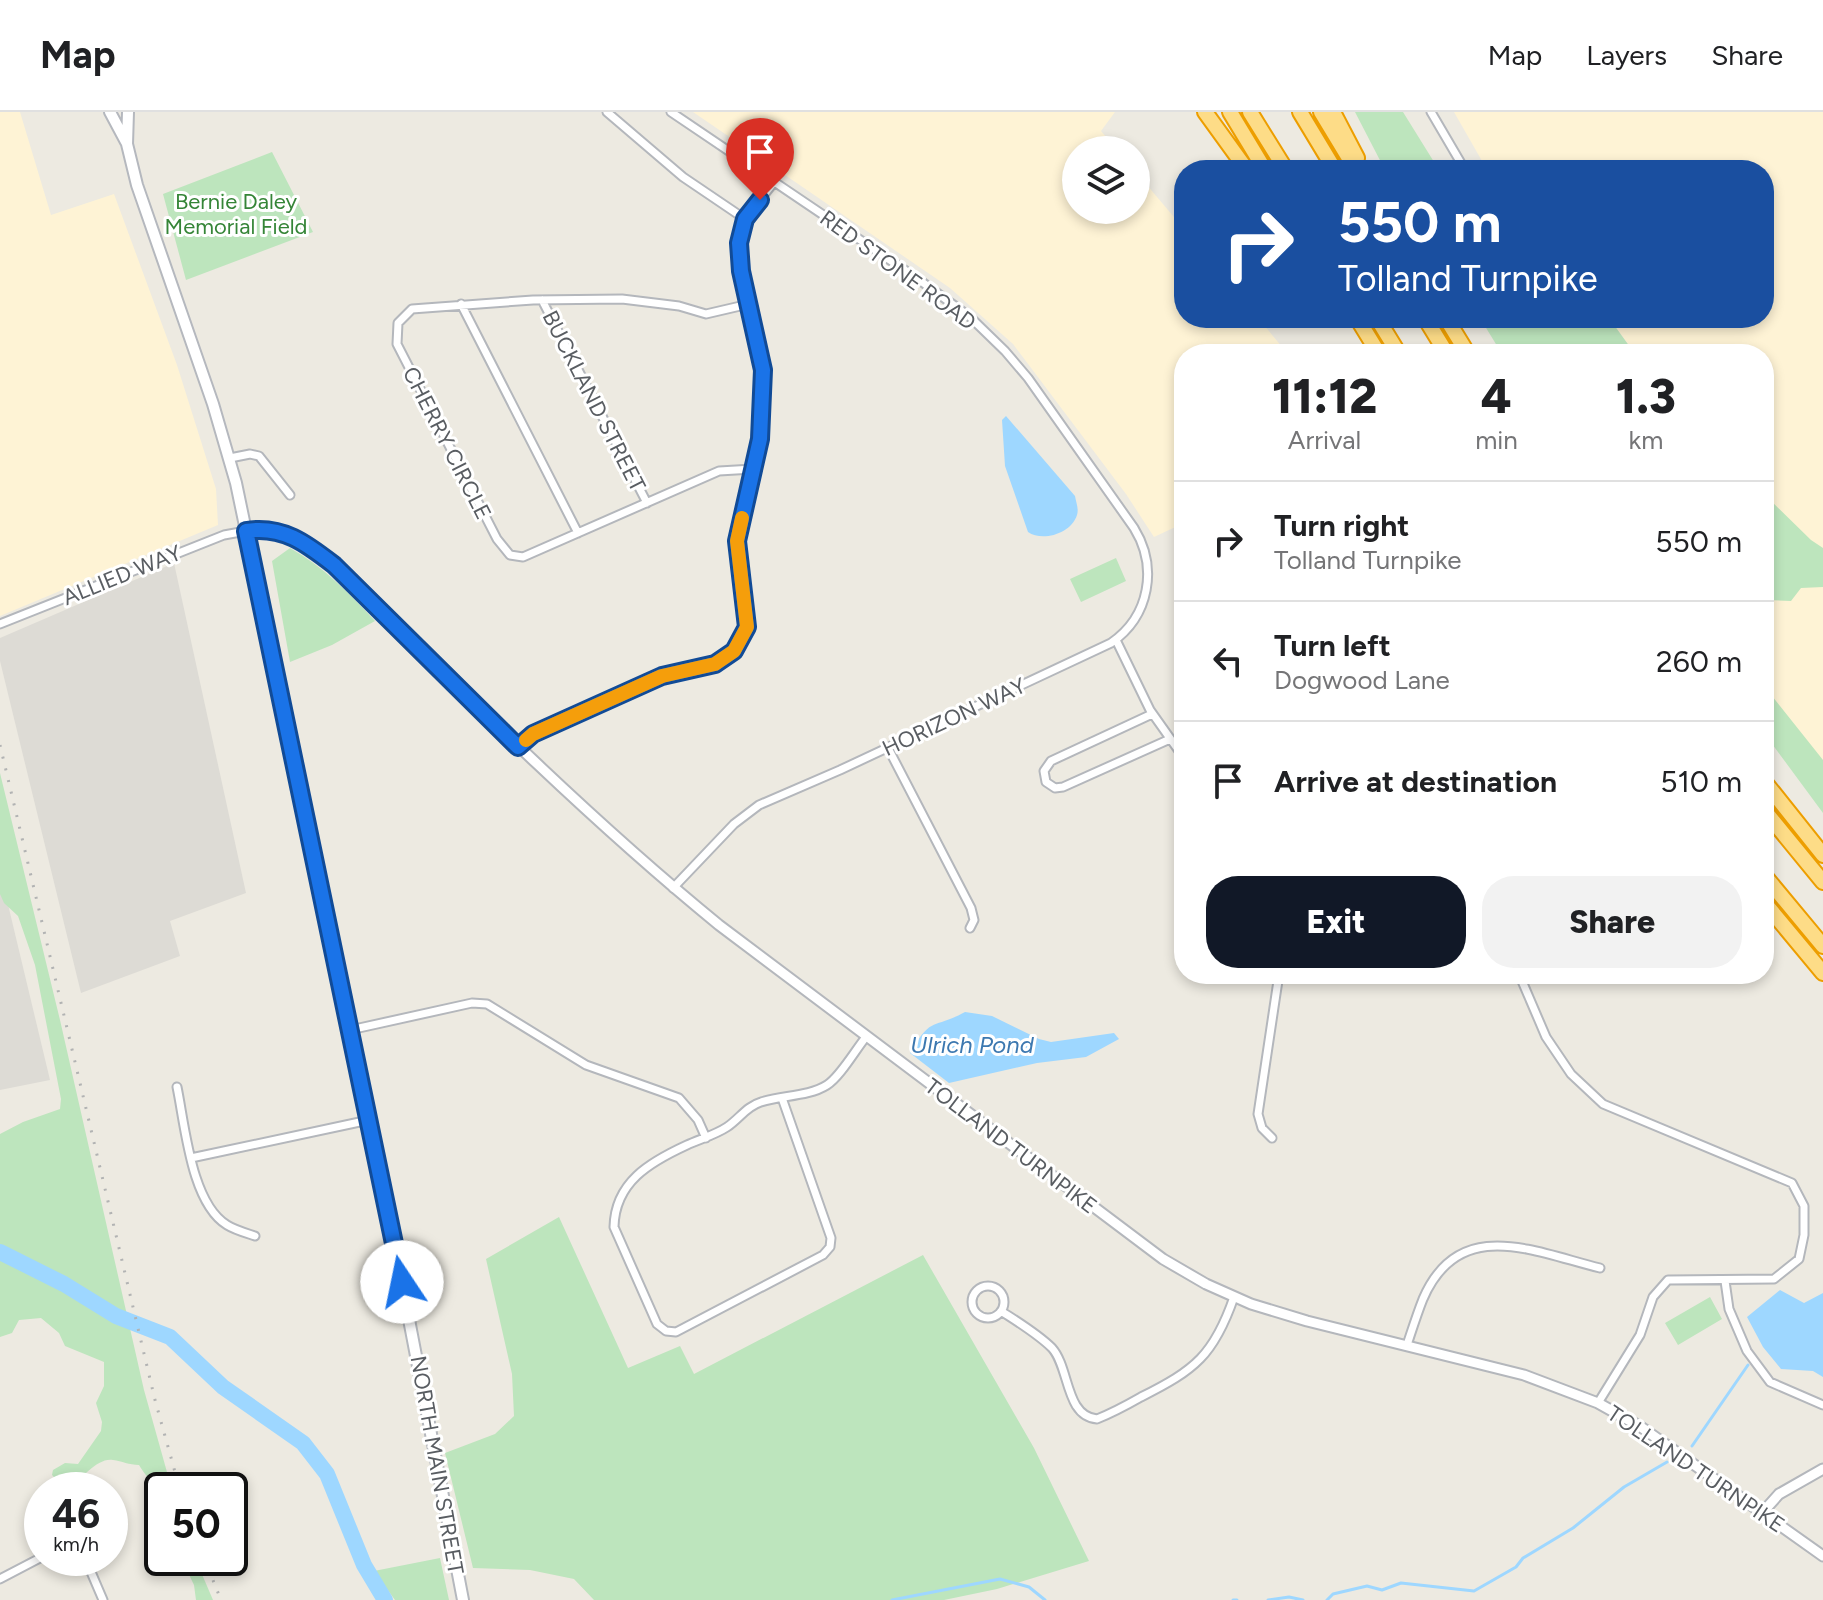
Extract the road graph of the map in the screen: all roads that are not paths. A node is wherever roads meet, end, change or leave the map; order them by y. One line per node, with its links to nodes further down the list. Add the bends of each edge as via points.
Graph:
1 (110, 112): 12 (main road)
2 (128, 112): 12 (main road)
3 (607, 112): 21 (street, via 683,177)
4 (671, 112): 20 (street, RED STONE ROAD)
5 (1205, 112): 13 (highway)
6 (1230, 112): 14 (highway)
7 (1250, 112): 15 (highway)
8 (1300, 112): 16 (highway)
9 (1321, 112): 17 (highway)
10 (1333, 112): 18 (highway)
11 (1431, 112): 19 (street)
12 (127, 144): 25 (main road)
13 (1240, 160)
14 (1259, 160)
15 (1280, 160)
16 (1329, 160)
17 (1352, 160)
18 (1356, 160)
19 (1459, 160)
20 (774, 182): 21 (street); 29 (street, RED STONE ROAD, via 970,317 1028,378)
21 (745, 219): 24 (street, via 739,243)
22 (542, 300): 23 (street, CHERRY CIRCLE); 24 (street, CHERRY CIRCLE, via 622,299 706,314); 28 (street, BUCKLAND STREET)
23 (461, 304): 31 (street); 31 (street, CHERRY CIRCLE, via 412,309 398,323 397,344 416,384 510,555 523,557)
24 (749, 304): 26 (street, via 763,370)
25 (230, 458): 27 (street, via 261,457); 30 (main road)
26 (753, 469): 28 (street, CHERRY CIRCLE, via 719,471); 37 (street, via 737,541 747,627 734,651 715,664 632,689 533,734)
27 (290, 495)
28 (647, 503): 31 (street, CHERRY CIRCLE)
29 (1117, 504): 33 (street, HORIZON WAY, via 1141,541 1148,579 1140,611)
30 (246, 531): 32 (street, ALLIED WAY, via 224,535); 37 (street, TOLLAND TURNPIKE, via 286,533 309,545); 51 (main road, NORTH MAIN STREET)
31 (578, 533)
32 (0, 624)
33 (1116, 640): 34 (street); 38 (street, HORIZON WAY)
34 (1152, 714): 35 (street); 35 (street, via 1051,761 1044,771 1046,782 1063,787)
35 (1170, 739): 36 (street)
36 (1174, 744)
37 (518, 747): 44 (street, TOLLAND TURNPIKE)
38 (888, 748): 44 (street, HORIZON WAY, via 755,808); 46 (street, via 972,910)
39 (1774, 794): 41 (highway)
40 (1774, 822): 42 (highway)
41 (1823, 855)
42 (1823, 882)
43 (1774, 887): 47 (highway)
44 (673, 888): 52 (street, TOLLAND TURNPIKE)
45 (1774, 914): 48 (highway)
46 (970, 928)
47 (1823, 946)
48 (1823, 973)
49 (1277, 984): 57 (street, via 1258,1113)
50 (1523, 984): 61 (street, via 1546,1037 1571,1074 1603,1104 1792,1183 1804,1206 1799,1259 1774,1279)
51 (350, 1030): 55 (main road, NORTH MAIN STREET); 56 (street, via 487,1004 586,1065 679,1098)
52 (866, 1037): 54 (street, via 829,1084); 62 (street, TOLLAND TURNPIKE, via 1163,1259)
53 (177, 1087): 58 (street)
54 (782, 1098): 56 (street, via 760,1102); 56 (street, via 830,1247 676,1332 666,1331 657,1324 614,1227 614,1210 622,1191 641,1172)
55 (369, 1120): 58 (street); 74 (main road, NORTH MAIN STREET)
56 (706, 1138)
57 (1272, 1138)
58 (191, 1158): 59 (street, via 209,1206 225,1224)
59 (255, 1236)
60 (1600, 1268): 64 (street, via 1505,1244 1473,1249 1446,1264 1424,1297)
61 (1725, 1281): 65 (street, via 1668,1280 1653,1297 1640,1335); 66 (street, via 1729,1309 1747,1351 1770,1382)
62 (1234, 1297): 63 (street, via 1217,1338 1196,1364 1097,1419 1080,1412 1052,1348); 64 (street, TOLLAND TURNPIKE)
63 (1001, 1311): 63 (street, via 999,1291 985,1286 976,1291 972,1306 978,1315 993,1317)
64 (1407, 1345): 65 (street, TOLLAND TURNPIKE, via 1524,1375)
65 (1598, 1403): 68 (street, TOLLAND TURNPIKE, via 1641,1427)
66 (1823, 1405)
67 (1823, 1469): 68 (street, via 1779,1494)
68 (1762, 1513): 69 (street, TOLLAND TURNPIKE)
69 (1823, 1556)
70 (24, 1566): 72 (street)
71 (93, 1576): 73 (street)
72 (0, 1579)
73 (103, 1600)
74 (463, 1600)

